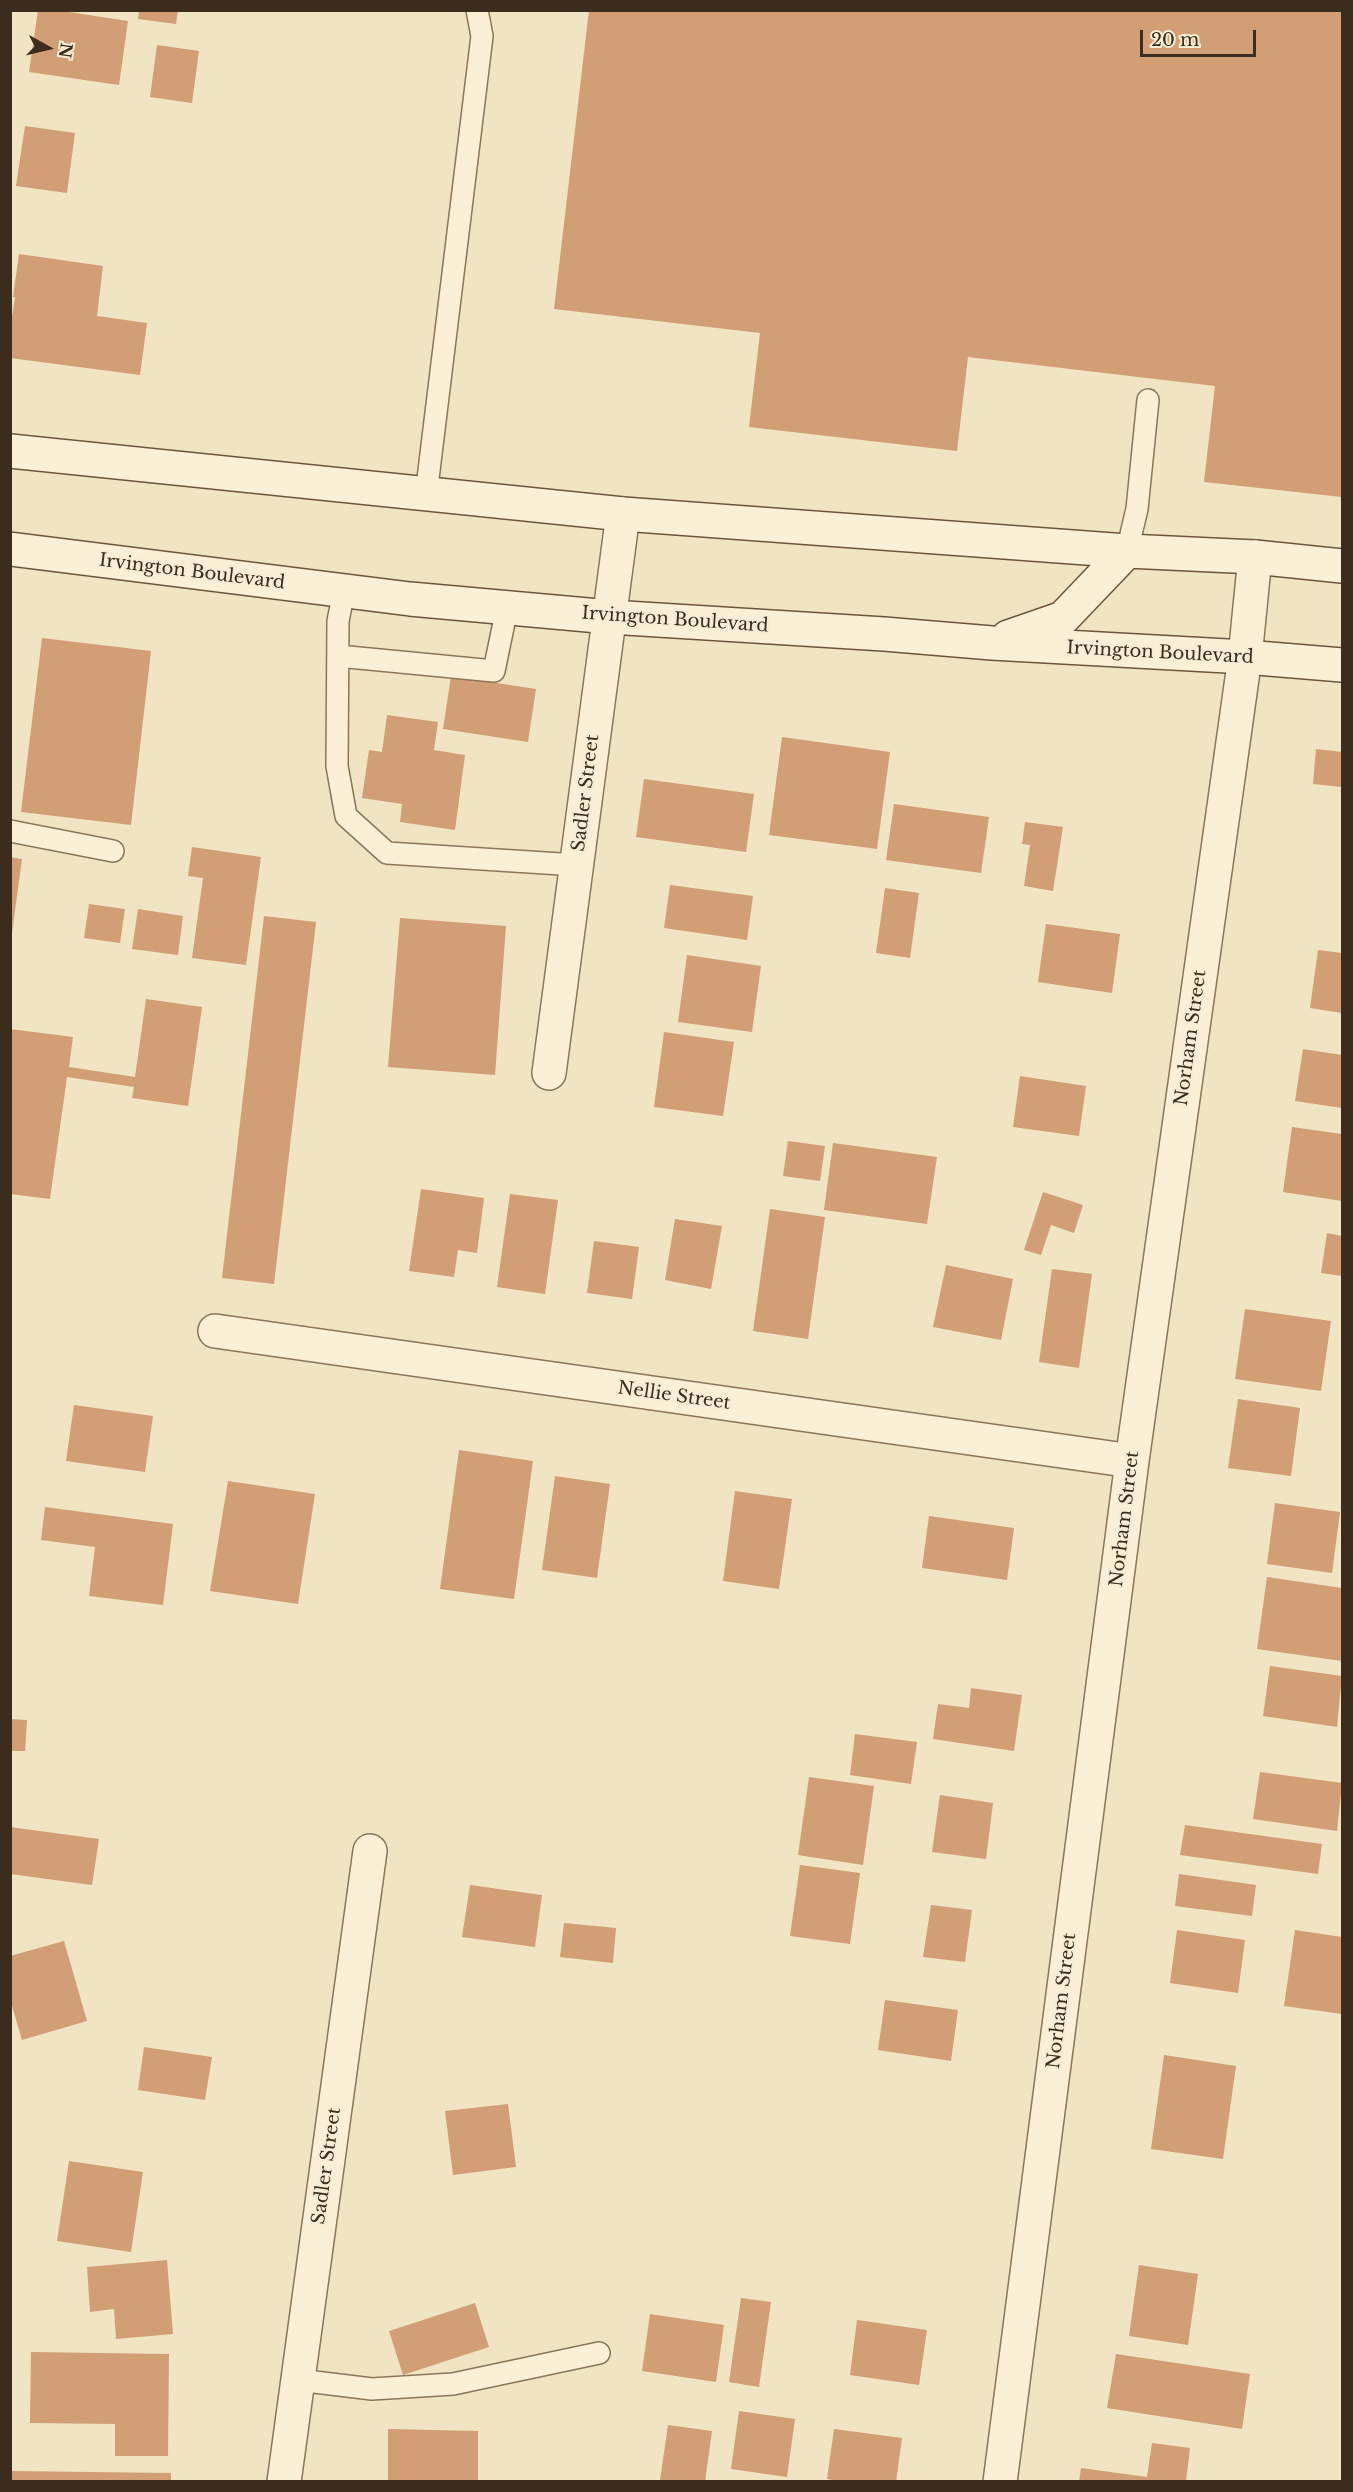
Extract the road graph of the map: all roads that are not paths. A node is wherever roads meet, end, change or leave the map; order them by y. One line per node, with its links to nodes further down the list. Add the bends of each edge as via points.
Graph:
1 (477, 10): 4 (lane, via 482,36)
2 (1148, 400): 7 (lane, via 1137,509)
3 (10, 451): 4 (street)
4 (426, 495): 5 (street)
5 (623, 514): 7 (street); 12 (street, Sadler Street)
6 (10, 549): 10 (street, Irvington Boulevard)
7 (1127, 551): 8 (street); 13 (street, via 1064,618)
8 (1255, 557): 9 (street); 15 (street, Norham Street)
9 (1342, 566)
10 (344, 591): 11 (street, Irvington Boulevard); 14 (lane, via 338,621)
11 (507, 608): 12 (street, Irvington Boulevard); 14 (lane, via 494,671)
12 (609, 617): 13 (street, Irvington Boulevard); 19 (street, Sadler Street)
13 (992, 643): 15 (street, Irvington Boulevard)
14 (338, 656): 19 (lane, via 337,766 346,816 387,853)
15 (1245, 657): 16 (street, Irvington Boulevard); 22 (street, Norham Street)
16 (1342, 665)
17 (10, 831): 18 (lane)
18 (113, 851)
19 (577, 865): 20 (street, Sadler Street)
20 (549, 1073)
21 (215, 1331): 22 (street, Nellie Street)
22 (1132, 1461): 27 (street, Norham Street)
23 (370, 1851): 25 (street, Sadler Street)
24 (599, 2353): 25 (lane, via 453,2384 372,2389)
25 (298, 2380): 26 (street, Sadler Street)
26 (284, 2481)
27 (1000, 2481)

